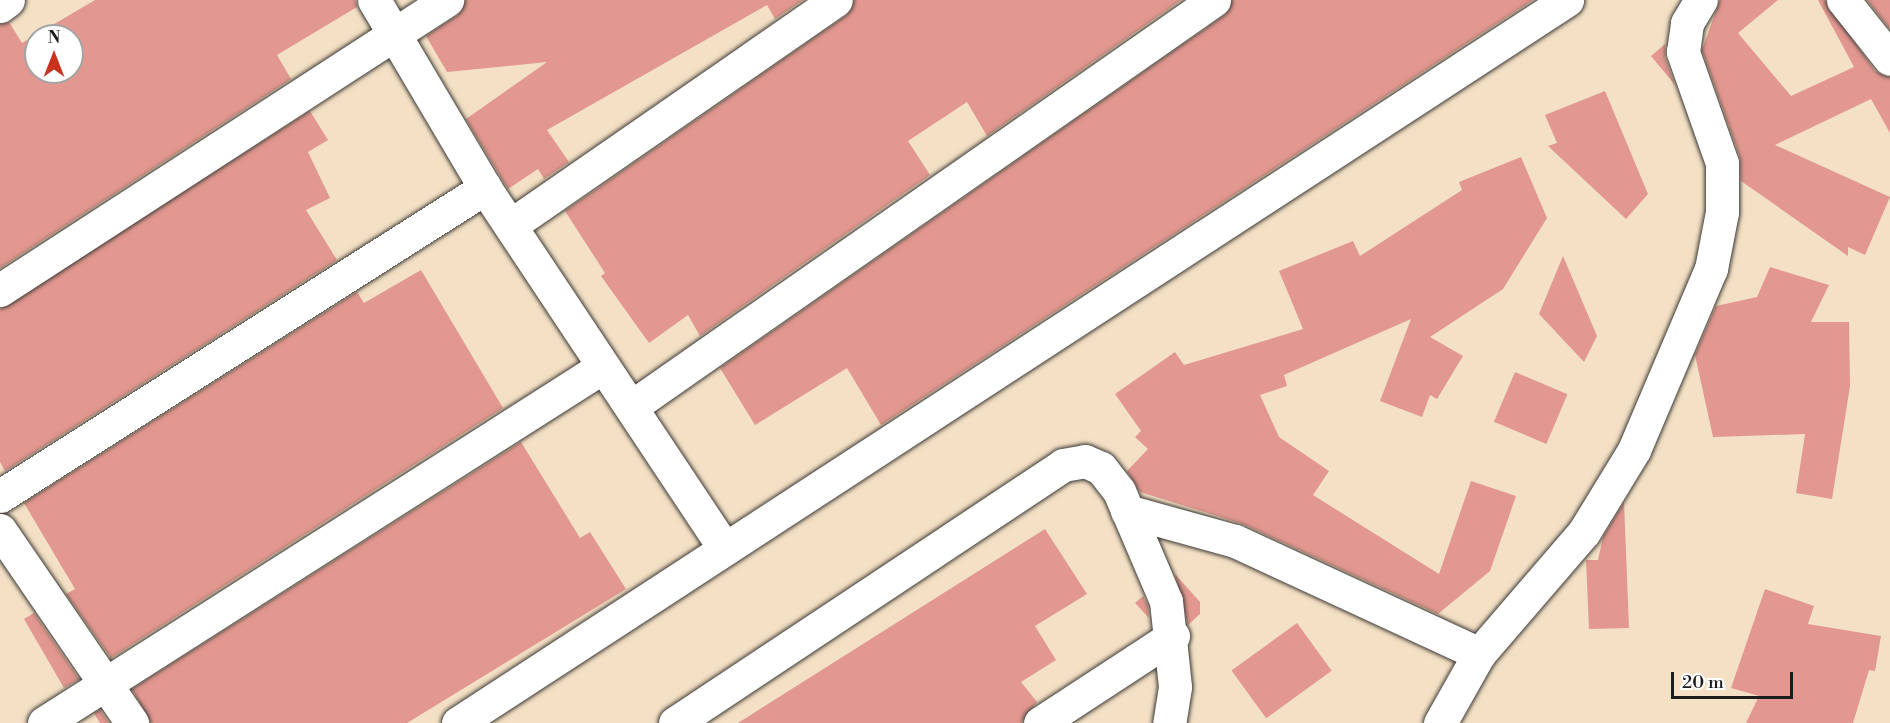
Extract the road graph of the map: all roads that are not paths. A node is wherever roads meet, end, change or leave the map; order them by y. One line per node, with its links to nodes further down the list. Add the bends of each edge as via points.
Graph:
1 (8, 0): 9 (street)
2 (374, 0): 10 (street)
3 (447, 0): 10 (street)
4 (836, 0): 13 (street)
5 (1214, 0): 16 (street)
6 (1567, 0): 20 (street)
7 (1701, 0): 22 (street, via 1687,23 1683,52 1722,163 1722,212 1711,269 1634,450 1584,532)
8 (1843, 0): 11 (street)
9 (0, 6)
10 (395, 35): 12 (street); 14 (street)
11 (1890, 60)
12 (485, 188): 13 (street); 17 (street)
13 (511, 225): 15 (street)
14 (0, 290)
15 (601, 368): 16 (street); 23 (street, via 464,460)
16 (631, 407): 20 (street)
17 (0, 496)
18 (1127, 511): 21 (street, via 1166,601); 22 (street, via 1235,541); 27 (street, via 1101,468 1085,461 1063,465)
19 (0, 530): 23 (street)
20 (725, 549): 26 (street)
21 (1173, 636): 28 (street); 29 (street, via 1175,687)
22 (1479, 654): 30 (street)
23 (103, 681): 24 (street); 25 (street)
24 (44, 723)
25 (132, 723)
26 (458, 723)
27 (675, 723)
28 (1040, 723)
29 (1169, 723)
30 (1440, 723)

